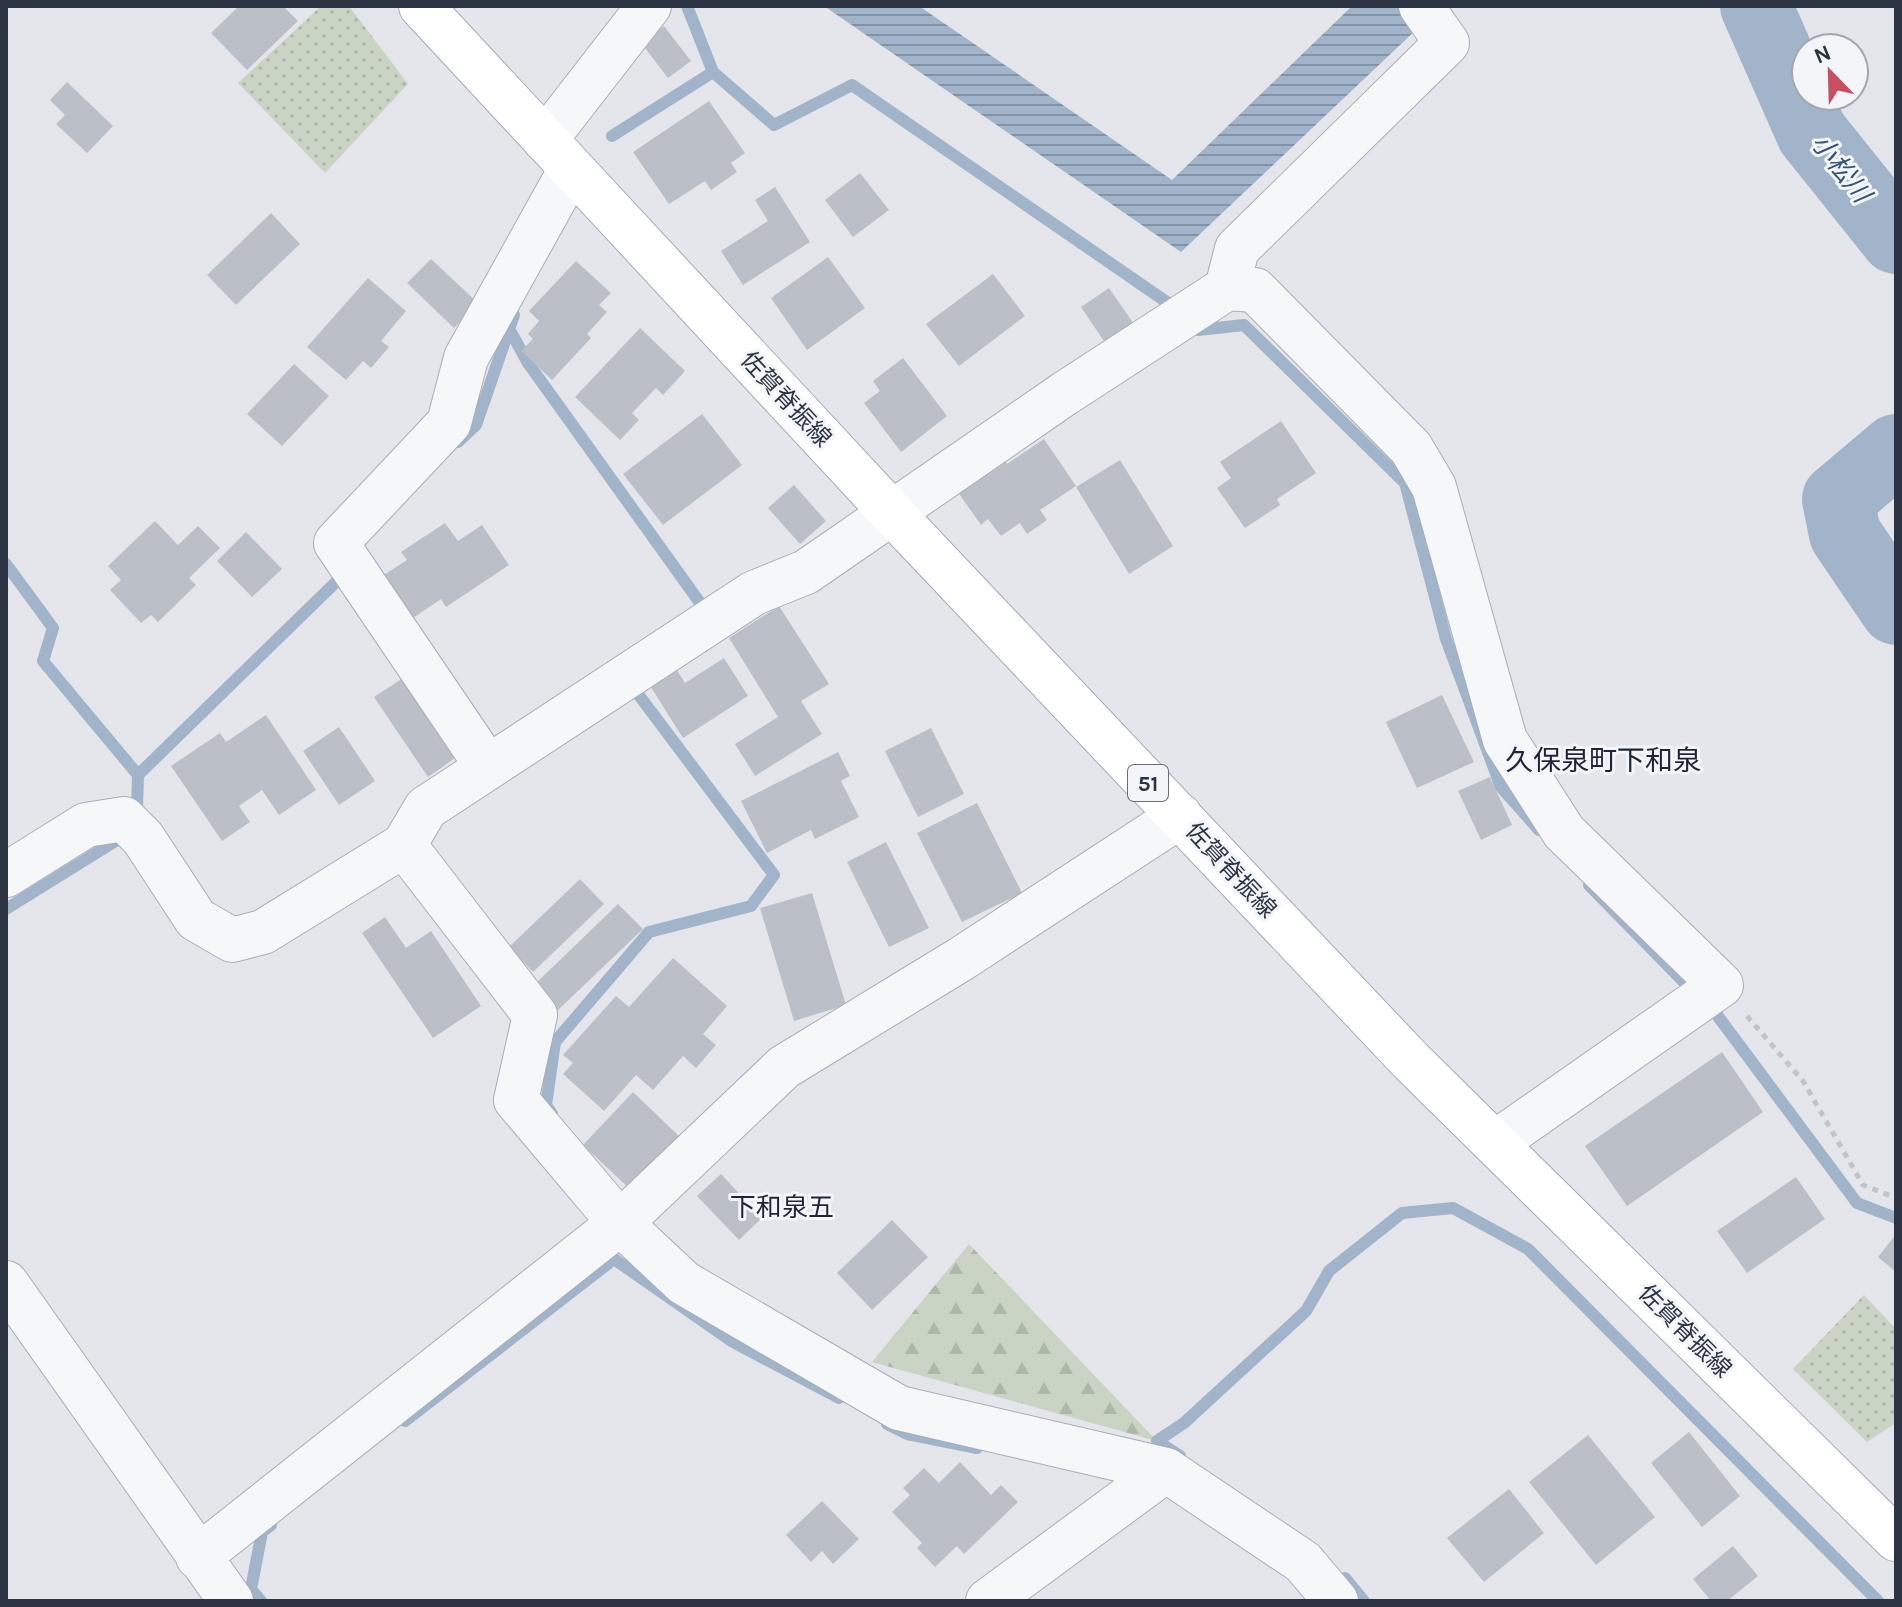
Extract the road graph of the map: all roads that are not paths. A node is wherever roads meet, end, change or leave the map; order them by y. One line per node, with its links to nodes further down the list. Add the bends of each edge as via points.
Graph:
1 (421, 6): 4 (main road, 佐賀脊振線 / 51)
2 (649, 6): 4 (street)
3 (1421, 6): 5 (street, via 1447,43 1237,249)
4 (558, 154): 6 (main road, 佐賀脊振線 / 51); 7 (street, via 466,358 449,423 347,560)
5 (1227, 288): 6 (street); 11 (street, via 1255,290 1411,448 1434,487 1505,740 1564,832 1721,985)
6 (890, 511): 7 (street, via 806,572 754,593); 8 (main road, 佐賀脊振線 / 51)
7 (487, 766): 9 (street, via 426,808)
8 (1180, 816): 11 (main road, 佐賀脊振線 / 51); 12 (street, via 784,1067)
9 (404, 845): 10 (street, via 263,932 232,940 196,919 143,838 124,819 86,825); 12 (street, via 535,1015 516,1100)
10 (6, 875)
11 (1495, 1143): 15 (main road, 佐賀脊振線 / 51)
12 (620, 1223): 14 (street, via 684,1283 899,1408); 16 (street)
13 (6, 1283): 16 (street)
14 (1166, 1470): 18 (street); 19 (street, via 1303,1562)
15 (1896, 1539)
16 (198, 1557): 17 (street)
17 (231, 1601)
18 (988, 1601)
19 (1336, 1601)

